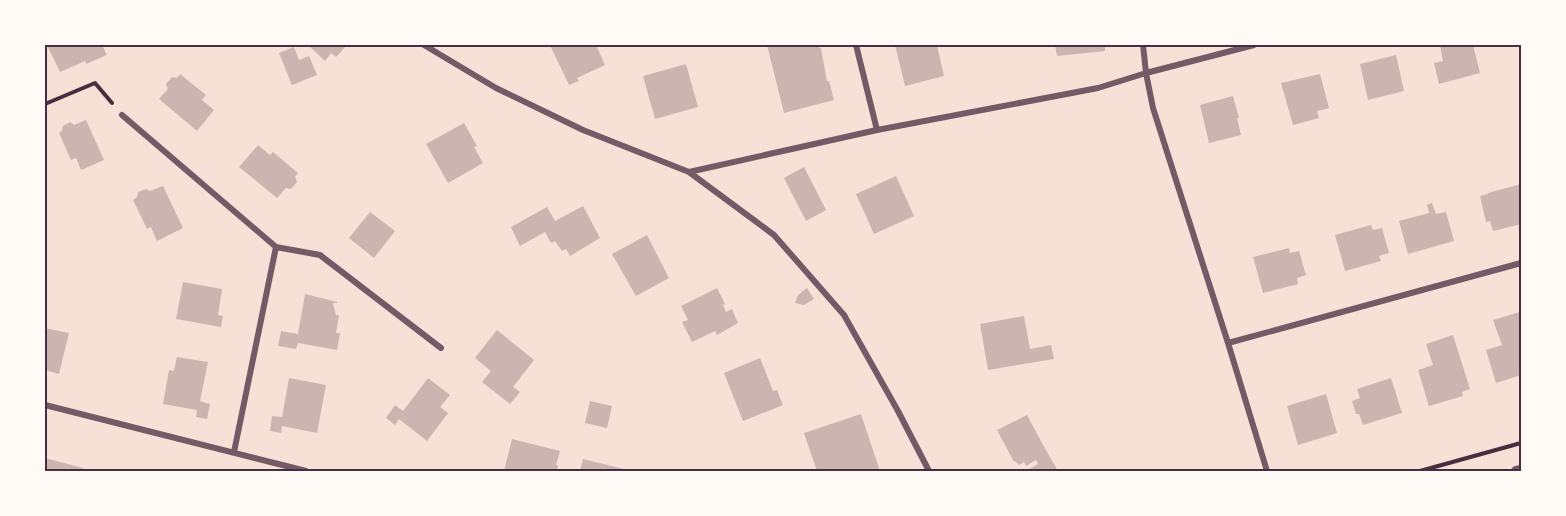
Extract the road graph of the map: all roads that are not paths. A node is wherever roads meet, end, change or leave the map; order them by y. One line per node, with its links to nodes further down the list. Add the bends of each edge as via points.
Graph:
1 (424, 45): 8 (street, via 496,88)
2 (856, 45): 7 (street)
3 (1143, 45): 5 (street)
4 (1254, 45): 5 (street)
5 (1146, 73): 7 (street, via 1098,88); 11 (street, via 1153,108)
6 (122, 115): 9 (street)
7 (877, 130): 8 (street)
8 (689, 172): 17 (street, via 774,235 844,315)
9 (276, 247): 12 (street, via 320,255); 14 (street)
10 (1521, 262): 11 (street)
11 (1228, 343): 18 (street)
12 (441, 348)
13 (45, 405): 14 (street)
14 (234, 452): 16 (street)
15 (1521, 470): 19 (street)
16 (306, 471)
17 (929, 471)
18 (1267, 471)
19 (1516, 471)

